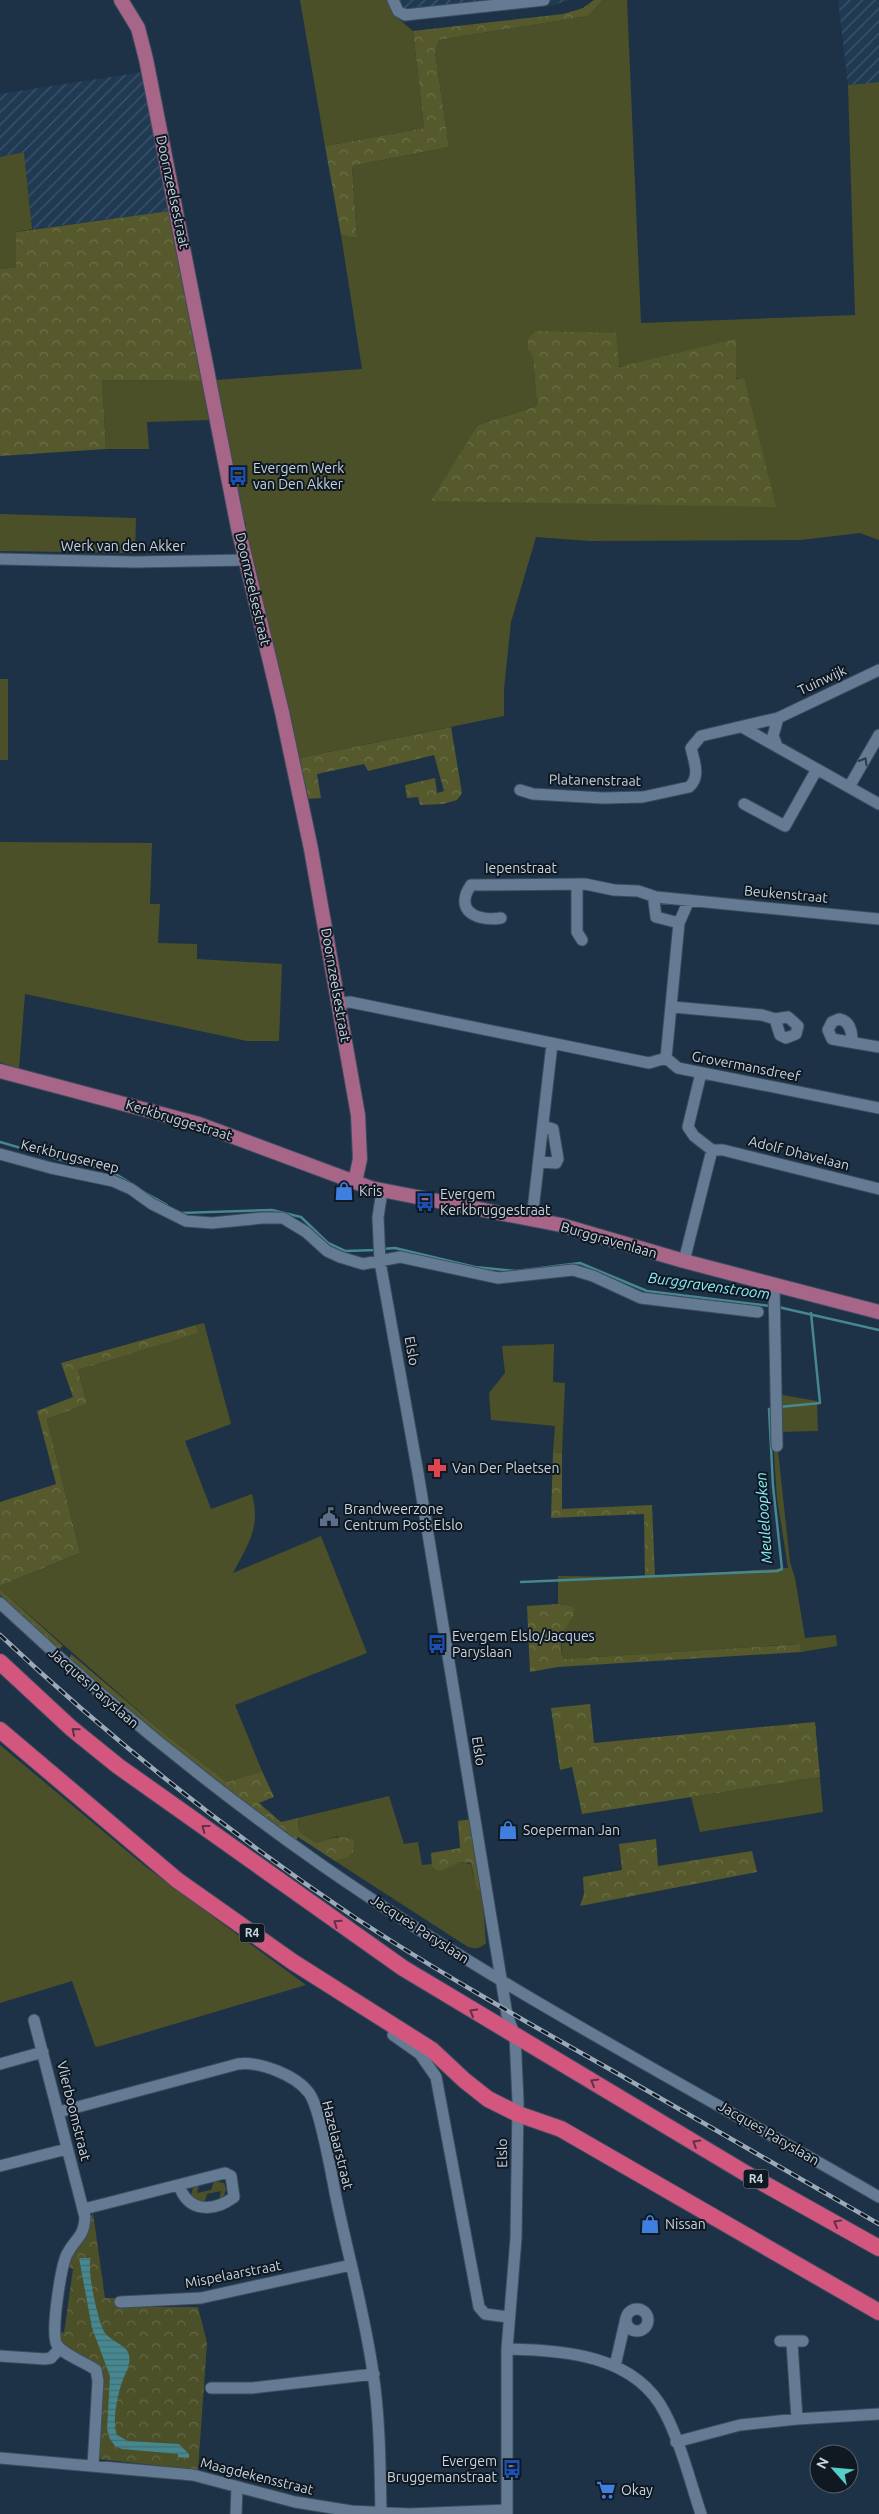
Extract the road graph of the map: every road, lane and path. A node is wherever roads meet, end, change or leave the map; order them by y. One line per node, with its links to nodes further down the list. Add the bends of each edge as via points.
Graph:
1 (121, 0): 5 (main road, Doornzeelsestraat, via 138,28 146,59)
2 (393, 0): 3 (street, via 405,15)
3 (544, 0)
4 (0, 559): 5 (street, Werk van den Akker)
5 (246, 560): 23 (main road, Doornzeelsestraat, via 296,773)
6 (879, 670): 7 (street, Tuinwijk)
7 (778, 718): 8 (street, Tuinwijk); 10 (street, via 773,736)
8 (742, 727): 10 (street); 13 (street, Platanenstraat, via 701,736 694,741 691,748 697,776 689,786 643,797 611,798 533,794)
9 (879, 735): 12 (street, one-way to 9)
10 (777, 746): 11 (street)
11 (817, 769): 12 (street); 14 (street, via 785,826)
12 (849, 787): 15 (street)
13 (520, 790)
14 (744, 804)
15 (879, 804)
16 (576, 884): 17 (street, Beukenstraat); 19 (street, Iepenstraat, via 471,885 465,899 469,913 477,918); 22 (street, via 577,932)
17 (656, 897): 18 (street, Beukenstraat); 21 (street, via 656,917)
18 (689, 900): 20 (street, Beukenstraat); 21 (street)
19 (501, 918)
20 (879, 918)
21 (679, 922): 24 (street)
22 (582, 940)
23 (340, 1004): 27 (street, via 350,1002); 37 (main road, Doornzeelsestraat, via 361,1143)
24 (673, 1007): 25 (street); 29 (street)
25 (775, 1019)
26 (852, 1041): 28 (street)
27 (552, 1044): 29 (street, via 649,1063); 33 (street)
28 (879, 1047)
29 (666, 1058): 31 (street, Grovermansdreef, via 678,1068)
30 (0, 1071): 37 (main road, Kerkbruggestraat, via 199,1124)
31 (701, 1073): 32 (street, Grovermansdreef); 34 (street, via 688,1127)
32 (879, 1108)
33 (544, 1126): 36 (street); 36 (street, via 553,1129 558,1159 556,1163)
34 (712, 1150): 38 (street, Adolf Dhavelaan); 42 (street)
35 (0, 1154): 41 (street, Kerkbrugsereep, via 113,1181 186,1221 212,1224 283,1218 340,1258 363,1264)
36 (540, 1162): 40 (street)
37 (355, 1182): 39 (main road, Burggravenlaan)
38 (879, 1188)
39 (382, 1191): 40 (main road, Burggravenlaan); 41 (street, Elslo, via 379,1206)
40 (532, 1219): 42 (main road, Burggravenlaan)
41 (380, 1259): 44 (street, Kerkbrugsereep, via 414,1259 498,1278 573,1270 641,1298); 50 (street, Elslo)
42 (684, 1262): 43 (main road, Burggravenlaan)
43 (774, 1286): 45 (main road, Burggravenlaan); 46 (street)
44 (758, 1312)
45 (879, 1312)
46 (777, 1446)
47 (0, 1603): 50 (street, Jacques Paryslaan, via 120,1711 221,1792 324,1866)
48 (0, 1662): 53 (highway, R4, one-way to 48, via 403,1968 118,1766)
49 (0, 1730): 57 (highway, R4, via 177,1880 293,1962 432,2050 488,2099)
50 (501, 1980): 53 (street, Elslo, via 507,2015); 61 (street, Jacques Paryslaan)
51 (34, 2020): 54 (street, Vlierboomstraat)
52 (393, 2035): 67 (street, via 420,2054 436,2077 478,2307 485,2314)
53 (515, 2036): 57 (street, Elslo); 63 (highway, R4, one-way to 53)
54 (43, 2052): 55 (street); 56 (street, Vlierboomstraat)
55 (0, 2064)
56 (59, 2112): 58 (street, Vlierboomstraat); 64 (street, Hazelaarstraat, via 238,2064 251,2062 285,2076 308,2091 312,2098)
57 (518, 2114): 66 (highway, R4, via 561,2128); 67 (street, Elslo, via 516,2238)
58 (67, 2149): 59 (street); 62 (street, Vlierboomstraat)
59 (0, 2166)
60 (179, 2185): 60 (street, via 225,2173 231,2176 234,2197 223,2205 204,2209 188,2201); 62 (street)
61 (879, 2197)
62 (84, 2209): 70 (street, Vlierboomstraat, via 82,2236 69,2251 64,2264 54,2332)
63 (879, 2248)
64 (351, 2265): 65 (street, Mispelaarstraat, via 201,2298); 74 (street, Hazelaarstraat)
65 (120, 2302)
66 (879, 2312)
67 (508, 2317): 71 (street, Elslo)
68 (626, 2318): 73 (street)
69 (780, 2341): 77 (street, via 798,2342)
70 (60, 2348): 72 (street, via 51,2358 45,2359); 80 (street, via 96,2370)
71 (507, 2349): 73 (street, via 551,2350); 83 (street, Elslo)
72 (0, 2356)
73 (615, 2366): 78 (street, via 642,2382 653,2394 665,2413)
74 (374, 2374): 75 (street, via 252,2388); 84 (street, Hazelaarstraat)
75 (211, 2388)
76 (879, 2414): 77 (street)
77 (797, 2419): 78 (street, via 740,2425)
78 (676, 2442): 86 (street)
79 (0, 2458): 80 (street, Maagdekensstraat)
80 (92, 2466): 81 (street, Maagdekensstraat, via 185,2473)
81 (237, 2487): 82 (street, Maagdekensstraat); 85 (street)
82 (335, 2512): 84 (street, Maagdekensstraat)
83 (507, 2512): 84 (street, Maagdekensstraat)
84 (380, 2513)
85 (236, 2514)
86 (702, 2514)

